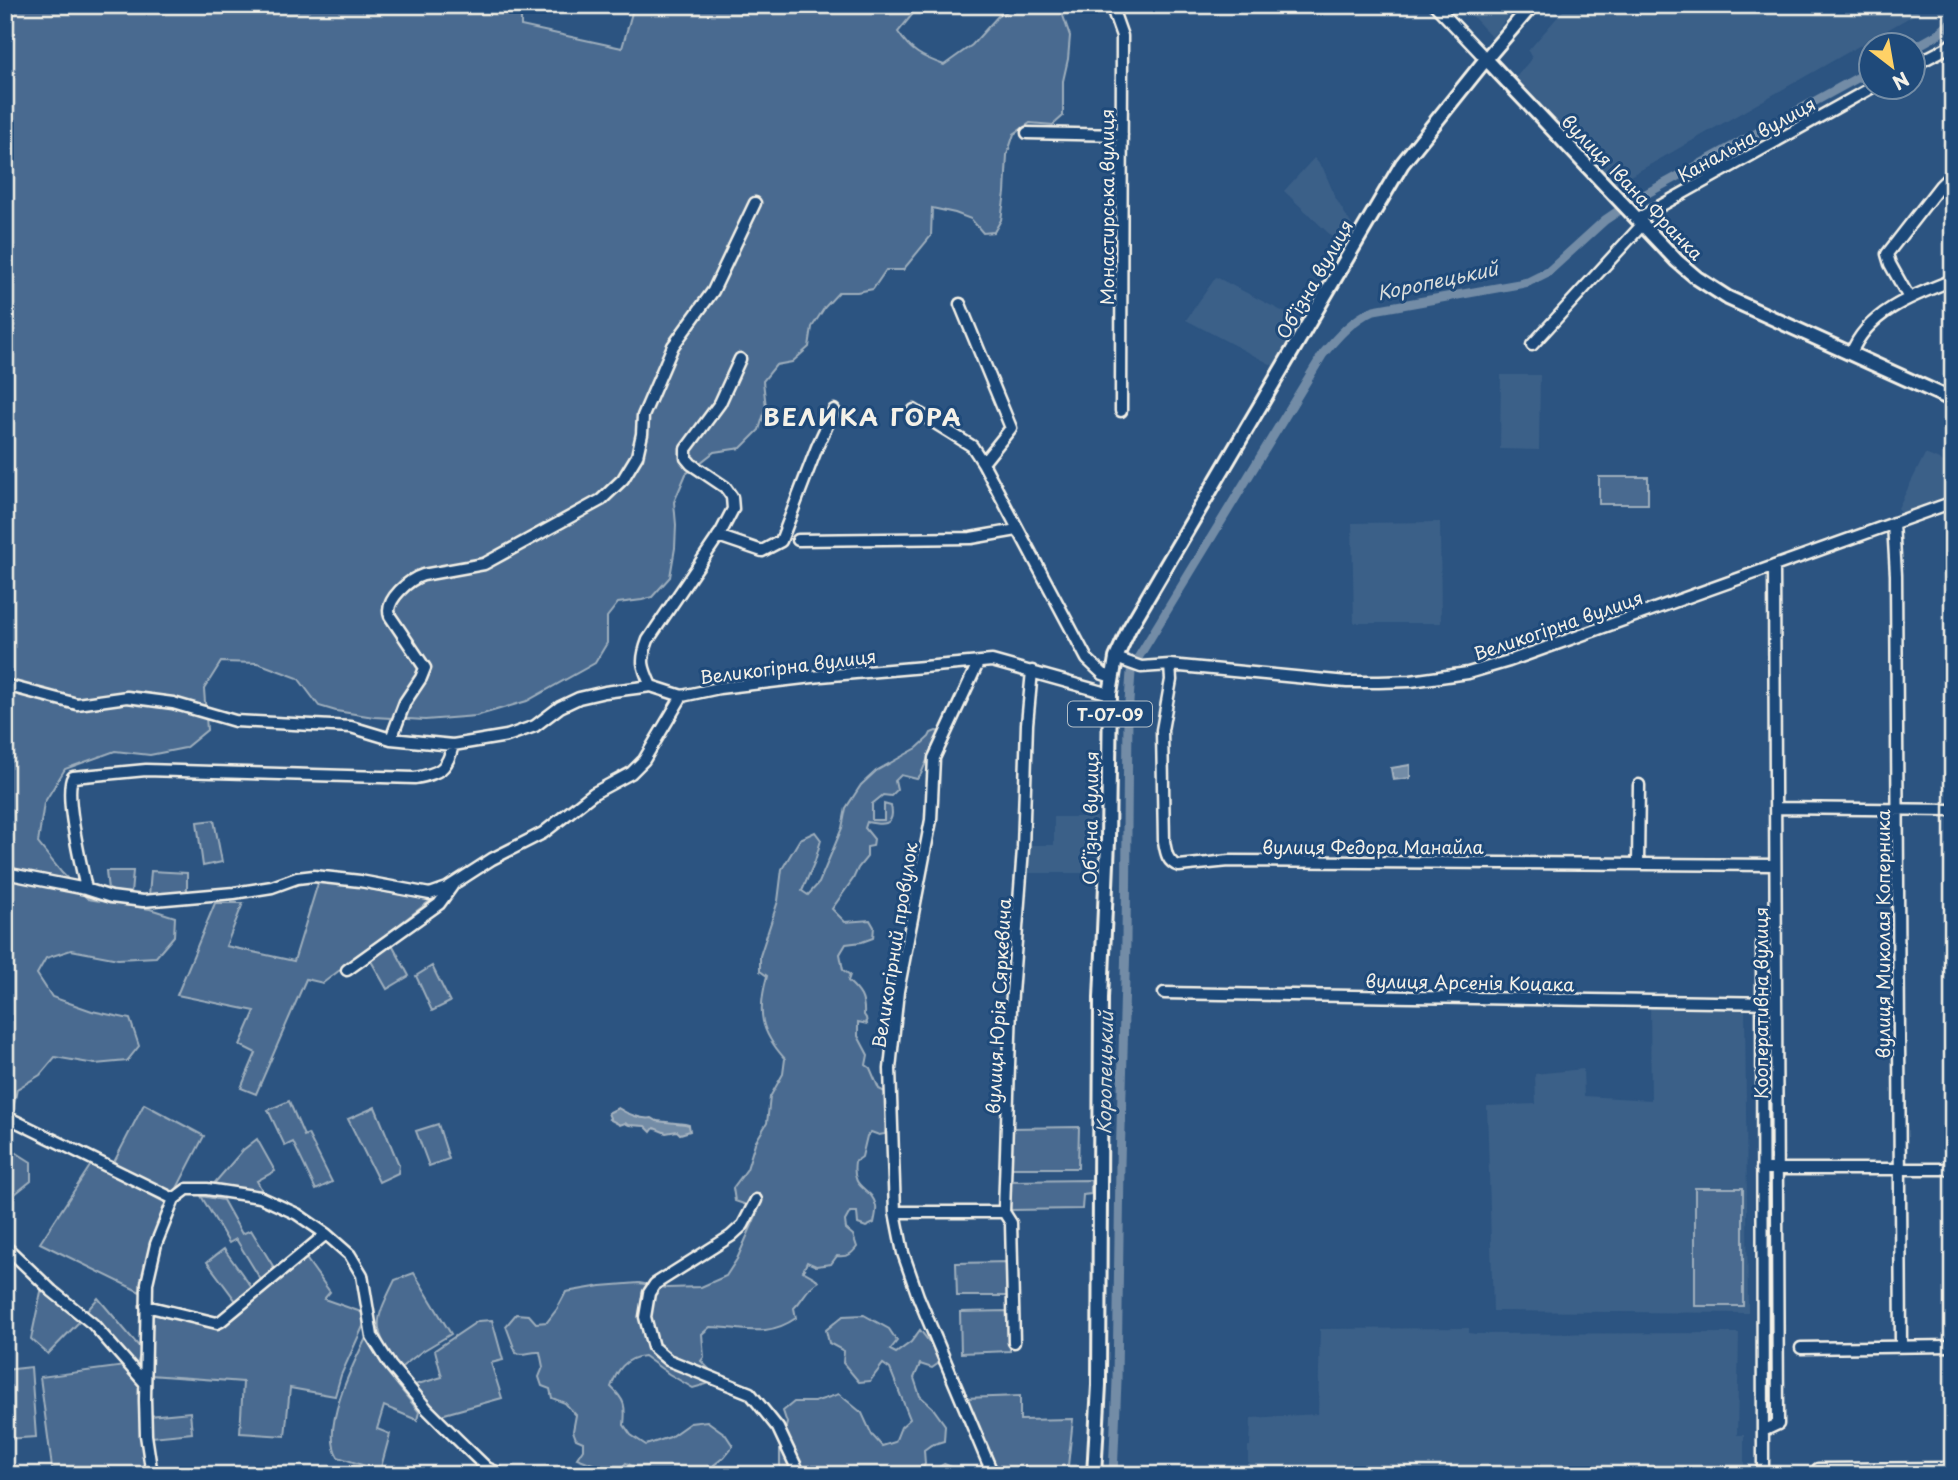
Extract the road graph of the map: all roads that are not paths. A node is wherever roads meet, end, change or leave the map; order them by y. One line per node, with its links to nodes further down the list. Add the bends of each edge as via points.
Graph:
1 (1111, 5): 9 (street, Монастирська вулиця, via 1122,36)
2 (1435, 5): 5 (street, вулиця Івана Франка)
3 (1532, 5): 5 (main road, Т-07-09)
4 (1953, 43): 6 (street)
5 (1486, 59): 12 (main road, вулиця Івана Франка); 30 (main road, Обʼїзна вулиця / Т-07-09, via 1398,172)
6 (1926, 60)
7 (1856, 96): 12 (street, Канальна вулиця)
8 (1027, 133): 9 (street)
9 (1122, 135): 22 (street, Монастирська вулиця)
10 (1953, 173): 14 (street, via 1886,254)
11 (754, 203): 39 (street, via 713,291 673,346 643,416 637,456 623,479 601,499 484,564 414,578 390,605 390,616 425,668 405,702)
12 (1637, 219): 16 (street, Канальна вулиця); 17 (main road, вулиця Івана Франка, via 1685,270 1712,289)
13 (1953, 280): 14 (street)
14 (1909, 298): 17 (street, via 1876,318 1862,332)
15 (960, 304): 23 (street, via 1011,428)
16 (1532, 345)
17 (1851, 354): 19 (main road, вулиця Івана Франка)
18 (740, 359): 27 (street, via 720,403 686,449 691,464 732,497 733,509)
19 (1953, 400)
20 (834, 410): 27 (street, via 781,541 762,551)
21 (914, 410): 23 (street, via 972,446)
22 (1121, 411)
23 (983, 463): 26 (street)
24 (1953, 502): 25 (street, Великогірна вулиця)
25 (1893, 523): 29 (street, Великогірна вулиця); 43 (street, вулиця Миколая Коперника)
26 (1017, 530): 28 (street, via 971,538); 34 (street, via 1087,659)
27 (718, 536): 36 (street, via 649,640 642,665)
28 (798, 540)
29 (1774, 566): 32 (street, Великогірна вулиця, via 1468,673 1357,682); 42 (street, Кооперативна вулиця)
30 (1116, 658): 32 (street, Великогірна вулиця, via 1141,667); 34 (main road, Обʼїзна вулиця / Т-07-09)
31 (978, 663): 33 (street, Великогірна вулиця, via 992,661); 38 (street, Великогірна вулиця, via 808,677); 62 (street, Великогірний провулок, via 934,758 929,830 898,991 890,1069)
32 (1170, 665): 45 (street, вулиця Федора Манайла, via 1162,730 1164,841 1172,863 1179,866 1229,861)
33 (1032, 671): 37 (street, Великогірна вулиця); 63 (street, вулиця Юрія Сяркевича, via 1011,1007)
34 (1112, 677): 37 (main road, Обʼїзна вулиця / Т-07-09)
35 (5, 685): 39 (street, via 77,704 127,698 162,701 235,721 351,727)
36 (651, 686): 38 (street); 40 (street, via 579,698 536,726)
37 (1110, 694): 79 (main road, Обʼїзна вулиця / Т-07-09)
38 (682, 696): 48 (street, Великогірна вулиця, via 644,760 631,773 594,793 543,834)
39 (391, 740): 40 (street)
40 (453, 745): 49 (street, via 449,762 435,773 415,778 146,770 73,777 69,797)
41 (1639, 785): 45 (street)
42 (1775, 807): 43 (street); 46 (street, Кооперативна вулиця)
43 (1897, 809): 44 (street); 59 (street, вулиця Миколая Коперника)
44 (1953, 810)
45 (1638, 864): 46 (street, вулиця Федора Манайла)
46 (1775, 865): 54 (street, Кооперативна вулиця)
47 (5, 873): 49 (street)
48 (454, 883): 49 (street, via 430,894 314,876 234,894 143,901); 51 (street, via 439,904)
49 (86, 889)
50 (1762, 943): 53 (street, Кооперативна вулиця)
51 (346, 970)
52 (1164, 993): 53 (street, вулиця Арсенія Коцака)
53 (1762, 1002): 54 (street, вулиця Арсенія Коцака); 57 (street, Кооперативна вулиця)
54 (1776, 1003): 58 (street, Кооперативна вулиця)
55 (5, 1116): 60 (street)
56 (1953, 1168): 59 (street)
57 (1762, 1169): 58 (street); 72 (street, Кооперативна вулиця)
58 (1777, 1169): 59 (street); 72 (street, Кооперативна вулиця, via 1778,1424)
59 (1899, 1169): 68 (street, вулиця Миколая Коперника)
60 (174, 1199): 64 (street, via 187,1189 260,1197); 66 (street, via 156,1244)
61 (756, 1200): 77 (street, via 743,1225 731,1236 655,1284 645,1317 653,1347 668,1360 750,1393 778,1428)
62 (895, 1212): 63 (street); 78 (street, Великогірний провулок, via 918,1296)
63 (1004, 1212): 67 (street, вулиця Юрія Сяркевича, via 1011,1223)
64 (326, 1234): 66 (street, via 217,1323); 76 (street, via 350,1255 362,1275 372,1336 390,1365 457,1439 487,1468)
65 (5, 1245): 71 (street, via 93,1324)
66 (146, 1306): 71 (street)
67 (1014, 1342)
68 (1901, 1346): 69 (street); 70 (street)
69 (1953, 1346)
70 (1801, 1348)
71 (145, 1383): 75 (street)
72 (1763, 1431): 80 (street, Кооперативна вулиця)
73 (1953, 1468): 74 (street)
74 (1818, 1469)
75 (152, 1475)
76 (503, 1475)
77 (800, 1475)
78 (993, 1475)
79 (1094, 1475)
80 (1763, 1475)

